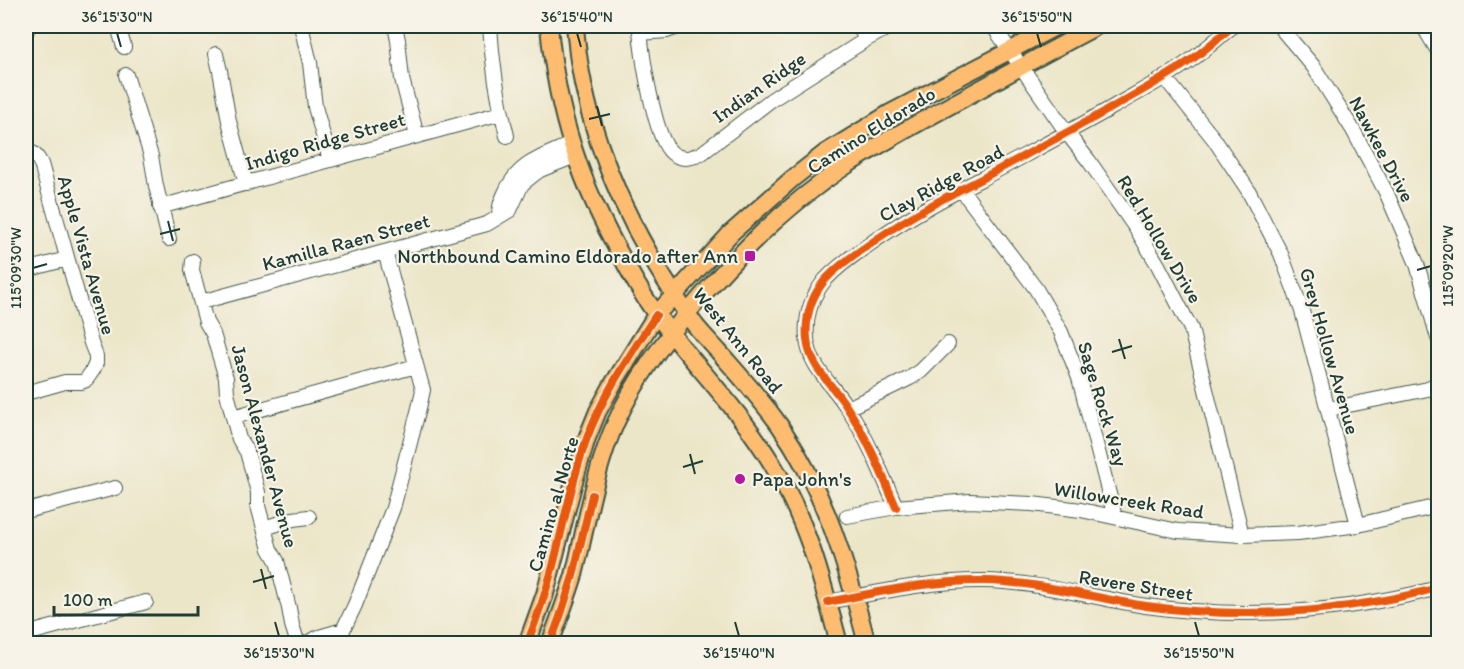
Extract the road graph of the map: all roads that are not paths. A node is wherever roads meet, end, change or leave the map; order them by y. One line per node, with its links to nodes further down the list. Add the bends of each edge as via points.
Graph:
1 (29, 26): 18 (street)
2 (118, 26): 20 (street)
3 (395, 26): 29 (street, via 402,79)
4 (490, 26): 27 (street)
5 (549, 26): 31 (main road, via 557,90)
6 (575, 26): 42 (main road, West Ann Road, via 588,106 607,167 624,206)
7 (681, 26): 16 (street, via 667,31)
8 (858, 26): 19 (street)
9 (891, 26): 19 (street, Indian Ridge)
10 (993, 26): 21 (street, Red Hollow Drive)
11 (1057, 26): 21 (main road, Camino Eldorado)
12 (1097, 26): 24 (main road, Camino Eldorado)
13 (1233, 26): 26 (street, Clay Ridge Road)
14 (1279, 26): 47 (street, Nawkee Drive, via 1313,66 1388,194 1417,264)
15 (1423, 26): 22 (street)
16 (640, 29): 19 (street, Indian Ridge, via 648,89 664,143 681,158 702,153 771,100)
17 (302, 30): 33 (street, via 315,107)
18 (26, 32)
19 (867, 39)
20 (124, 47)
21 (1009, 50): 24 (street, Red Hollow Drive); 42 (main road, Camino Eldorado, via 890,113 825,153 731,233)
22 (1438, 51)
23 (216, 54): 34 (street)
24 (1020, 66): 28 (street, Red Hollow Drive); 44 (main road, Camino Eldorado, via 876,147 823,182 760,235)
25 (126, 75): 36 (street, via 151,156)
26 (1165, 78): 28 (street, Clay Ridge Road); 53 (street, Grey Hollow Avenue, via 1243,182 1281,254 1302,311)
27 (501, 113): 29 (street, Indigo Ridge Street); 30 (street)
28 (1067, 133): 35 (street, Clay Ridge Road); 65 (street, Red Hollow Drive, via 1137,230 1191,329)
29 (417, 136): 33 (street, Indigo Ridge Street)
30 (507, 136)
31 (573, 150): 38 (street, Kamilla Raen Street, via 542,157 520,170 504,194 499,216 487,224); 45 (main road, via 612,239)
32 (29, 151): 39 (street, Apple Vista Avenue, via 41,164)
33 (330, 160): 34 (street, Indigo Ridge Street)
34 (246, 184): 36 (street, Indigo Ridge Street)
35 (961, 189): 52 (street, Clay Ridge Road, via 855,254 815,294 807,320 809,350 819,371); 62 (street, Sage Rock Way, via 1036,289 1061,332 1079,378)
36 (160, 207): 37 (street)
37 (170, 239)
38 (385, 252): 43 (street, Kamilla Raen Street); 49 (street)
39 (67, 259): 41 (street); 51 (street, Apple Vista Avenue, via 96,363 86,380)
40 (193, 261): 43 (street, Jason Alexander Avenue)
41 (26, 270)
42 (674, 294): 44 (main road, West Ann Road); 45 (main road, Camino al Norte)
43 (201, 302): 54 (street, Jason Alexander Avenue, via 226,378)
44 (687, 313): 46 (main road, Camino Eldorado); 69 (main road, West Ann Road, via 762,402 795,450 832,525)
45 (656, 315): 46 (main road); 55 (main road, Camino al Norte, via 598,411)
46 (671, 333): 67 (main road, Camino al Norte, via 635,387 604,450); 71 (main road, via 740,417 771,462 804,526)
47 (1438, 338)
48 (948, 344): 52 (street, via 921,371)
49 (416, 366): 54 (street); 75 (street, via 423,390 419,408 393,508 355,605 343,630)
50 (1438, 382): 53 (street, via 1428,389)
51 (26, 393)
52 (848, 408): 58 (street, Clay Ridge Road)
53 (1329, 409): 63 (street, Grey Hollow Avenue)
54 (232, 417): 64 (street, Jason Alexander Avenue, via 247,452)
55 (582, 454): 66 (main road, Camino al Norte); 67 (main road, via 583,482 576,515 576,534)
56 (115, 488): 59 (street)
57 (1438, 506): 63 (street, Willowcreek Road)
58 (896, 507): 60 (street, Willowcreek Road); 62 (street, Willowcreek Road, via 970,501 1032,504)
59 (26, 511)
60 (847, 516)
61 (309, 517): 64 (street)
62 (1115, 517): 65 (street, Willowcreek Road, via 1178,531)
63 (1358, 525): 65 (street, Willowcreek Road)
64 (264, 528): 74 (street, Jason Alexander Avenue, via 277,561)
65 (1242, 535)
66 (559, 539): 72 (main road, via 568,551 558,593); 76 (main road, Camino al Norte, via 545,594)
67 (581, 543): 72 (main road, Camino al Norte)
68 (1438, 588): 69 (street, Revere Street, via 1328,609 1257,614 1145,606 1050,588 985,581 923,584)
69 (855, 597): 71 (street, Revere Street); 79 (main road, West Ann Road)
70 (146, 602): 73 (street)
71 (828, 602): 78 (main road)
72 (563, 608): 77 (main road, Camino al Norte)
73 (26, 634)
74 (298, 644)
75 (305, 644)
76 (526, 644)
77 (550, 644)
78 (839, 644)
79 (867, 644)

